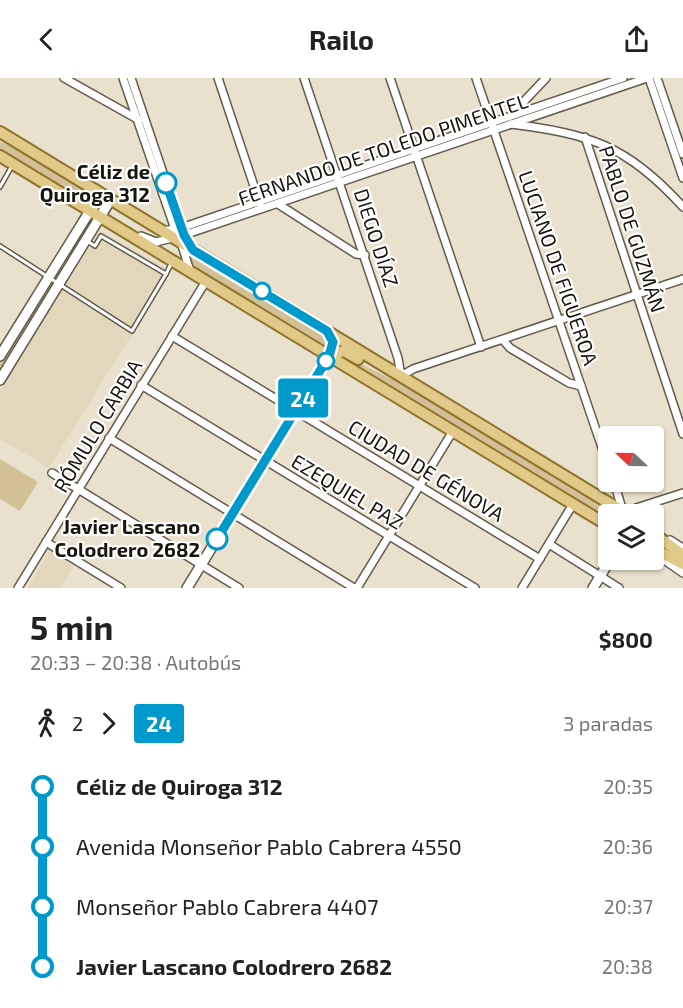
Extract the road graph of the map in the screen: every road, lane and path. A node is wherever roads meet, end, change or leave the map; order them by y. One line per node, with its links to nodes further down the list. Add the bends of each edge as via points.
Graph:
1 (64, 78): 13 (street)
2 (123, 78): 13 (street)
3 (131, 78): 13 (street)
4 (218, 78): 30 (street)
5 (304, 78): 26 (street, DIEGO DÍAZ)
6 (390, 78): 20 (street)
7 (476, 78): 15 (street, LUCIANO DE FIGUEROA)
8 (546, 78): 12 (street)
9 (623, 78): 12 (street, FERNANDO DE TOLEDO PIMENTEL)
10 (648, 78): 14 (street, FERNANDO DE TOLEDO PIMENTEL); 25 (street)
11 (657, 78): 21 (street)
12 (511, 115): 15 (street, FERNANDO DE TOLEDO PIMENTEL)
13 (141, 119): 33 (street)
14 (509, 124): 15 (street, FERNANDO DE TOLEDO PIMENTEL); 17 (street)
15 (493, 126): 20 (street, FERNANDO DE TOLEDO PIMENTEL); 23 (street, FERNANDO DE TOLEDO PIMENTEL); 46 (street, LUCIANO DE FIGUEROA)
16 (0, 132): 19 (main road)
17 (585, 137): 31 (street, via 638,164); 45 (street, PABLO DE GUZMÁN)
18 (0, 139): 19 (main road)
19 (16, 141): 28 (main road)
20 (414, 148): 23 (street); 26 (street, FERNANDO DE TOLEDO PIMENTEL)
21 (683, 154)
22 (0, 156): 24 (main road)
23 (416, 156): 26 (street, FERNANDO DE TOLEDO PIMENTEL); 50 (street)
24 (13, 165): 27 (lane); 32 (main road)
25 (683, 178)
26 (339, 179): 29 (street, FERNANDO DE TOLEDO PIMENTEL); 30 (street, FERNANDO DE TOLEDO PIMENTEL); 37 (street, DIEGO DÍAZ)
27 (0, 187)
28 (106, 196): 32 (main road); 33 (main road)
29 (278, 204): 30 (street, FERNANDO DE TOLEDO PIMENTEL); 37 (street, via 356,254)
30 (260, 205): 33 (street, FERNANDO DE TOLEDO PIMENTEL)
31 (683, 207)
32 (95, 214): 34 (main road); 35 (main road); 41 (main road)
33 (176, 234): 34 (street, FERNANDO DE TOLEDO PIMENTEL, via 156,242); 39 (street); 47 (main road, via 193,250)
34 (130, 235): 38 (main road)
35 (86, 240): 40 (lane, via 95,246 101,236); 44 (main road)
36 (0, 246): 41 (lane)
37 (365, 255): 53 (street, DIEGO DÍAZ)
38 (173, 260): 39 (main road); 40 (lane)
39 (192, 272): 43 (main road)
40 (166, 274): 44 (lane, via 132,331)
41 (50, 276): 44 (lane); 51 (main road)
42 (683, 279): 45 (street)
43 (206, 281): 48 (street, RÓMULO CARBIA); 52 (main road)
44 (59, 284): 54 (main road)
45 (636, 296): 46 (street); 59 (street, PABLO DE GUZMÁN)
46 (559, 322): 49 (street); 56 (street, LUCIANO DE FIGUEROA)
47 (327, 331): 52 (main road, via 333,342); 53 (main road)
48 (172, 336): 55 (street, RÓMULO CARBIA); 57 (street, CIUDAD DE GÉNOVA)
49 (503, 340): 50 (street); 56 (street, via 569,383)
50 (481, 347): 53 (street)
51 (0, 356)
52 (329, 356): 53 (main road, via 344,351 382,373); 57 (main road); 58 (main road)
53 (401, 376): 68 (main road)
54 (0, 380)
55 (141, 385): 61 (street, RÓMULO CARBIA); 62 (street, EZEQUIEL PAZ)
56 (581, 386): 60 (street, LUCIANO DE FIGUEROA)
57 (295, 410): 62 (main road); 64 (street, CIUDAD DE GÉNOVA)
58 (453, 431): 64 (street); 67 (main road)
59 (683, 434)
60 (598, 436)
61 (109, 438): 65 (street, RÓMULO CARBIA); 70 (street)
62 (265, 461): 70 (main road); 72 (street, EZEQUIEL PAZ)
63 (52, 473): 65 (street)
64 (419, 486): 72 (street); 80 (street, CIUDAD DE GÉNOVA)
65 (78, 489): 75 (street, RÓMULO CARBIA); 83 (street)
66 (683, 493): 69 (street)
67 (573, 504): 71 (main road); 76 (street)
68 (612, 504)
69 (649, 504)
70 (233, 513): 83 (main road); 91 (street)
71 (598, 519)
72 (388, 536): 91 (street); 92 (street, EZEQUIEL PAZ)
73 (664, 538): 77 (street)
74 (664, 541): 79 (main road)
75 (46, 542): 87 (street, RÓMULO CARBIA); 88 (street)
76 (549, 544): 80 (street); 86 (street)
77 (683, 548)
78 (664, 555): 82 (main road)
79 (683, 555)
80 (540, 559): 93 (street)
81 (664, 559): 85 (street)
82 (683, 564)
83 (201, 565): 89 (main road); 90 (street)
84 (604, 570): 86 (main road)
85 (683, 573)
86 (600, 576): 94 (main road); 95 (street)
87 (18, 588)
88 (121, 588)
89 (187, 588)
90 (239, 588)
91 (356, 588)
92 (475, 588)
93 (522, 588)
94 (593, 588)
95 (619, 588)

